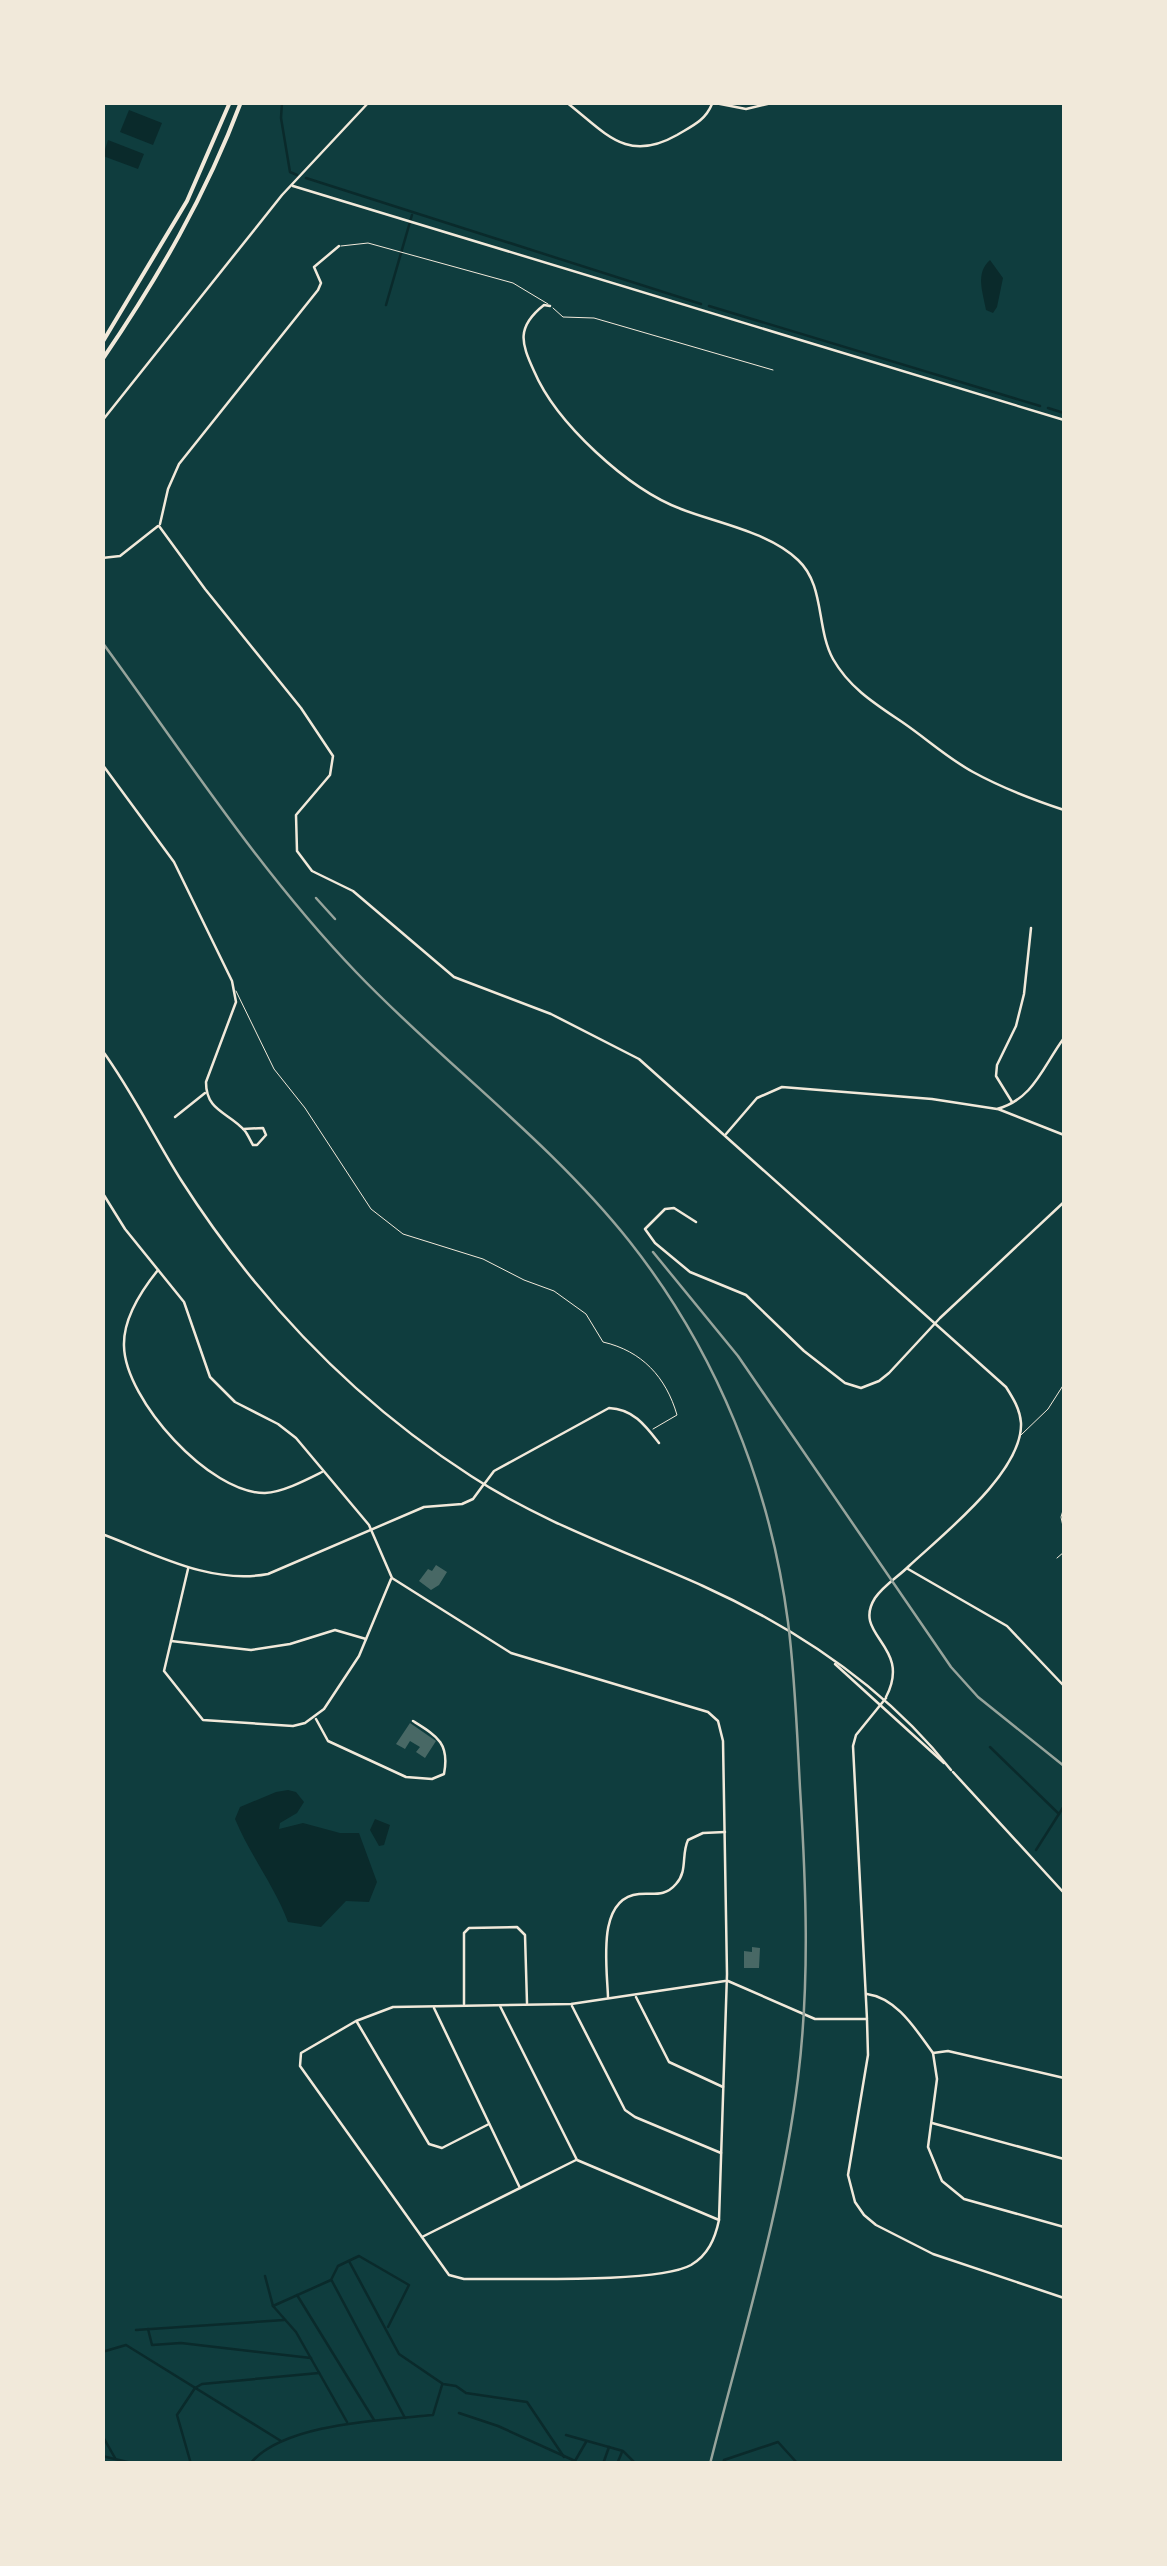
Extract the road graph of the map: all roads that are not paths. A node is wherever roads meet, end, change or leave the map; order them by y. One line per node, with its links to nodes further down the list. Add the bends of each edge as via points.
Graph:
1 (230, 102): 10 (highway, via 187,202)
2 (241, 102): 11 (highway, via 204,192)
3 (369, 102): 7 (street)
4 (566, 102): 6 (street, via 613,138 647,148 701,121)
5 (776, 102): 6 (street, via 746,109)
6 (711, 103)
7 (291, 186): 13 (street); 14 (street)
8 (339, 246): 9 (lane, via 368,243 513,283); 15 (street, via 314,266 318,290 180,464)
9 (550, 306): 12 (lane, via 563,317 594,318); 18 (street, via 528,322 523,348 540,386 577,433 664,502 794,556 814,584 831,655 854,687 973,772)
10 (102, 342)
11 (102, 360)
12 (774, 370)
13 (1064, 420)
14 (102, 421)
15 (160, 526): 16 (street, via 120,556); 29 (street, via 333,756 330,775 296,814 302,861 354,891 454,976 622,1049)
16 (102, 558)
17 (102, 764): 20 (street, via 174,862)
18 (1064, 810)
19 (1031, 928): 24 (street, via 1024,994 997,1066)
20 (236, 991): 23 (street); 36 (lane, via 274,1069 370,1209 403,1234 554,1291 586,1314 603,1342 653,1366 676,1415)
21 (1064, 1038): 24 (street, via 1031,1089)
22 (104, 1050): 40 (street, via 180,1180 258,1285 359,1392)
23 (206, 1092): 26 (street); 27 (street, via 216,1110)
24 (1012, 1103): 25 (street)
25 (997, 1109): 28 (street); 29 (street, via 782,1087 757,1098)
26 (175, 1117)
27 (244, 1129): 27 (street, via 253,1145 266,1135 264,1128)
28 (1064, 1135)
29 (724, 1136): 34 (street)
30 (102, 1192): 33 (street)
31 (1064, 1202): 34 (street)
32 (696, 1222): 34 (street, via 665,1208 645,1230 690,1272 746,1296 852,1387 879,1382)
33 (159, 1269): 39 (street, via 184,1302 216,1385 246,1410 290,1432); 39 (street, via 138,1300 124,1342 136,1387 160,1426 204,1466 252,1491 272,1492)
34 (936, 1322): 37 (street, via 1006,1387 1017,1406)
35 (1064, 1384): 37 (lane)
36 (650, 1431): 38 (street); 40 (street, via 620,1408 609,1408 494,1472)
37 (1019, 1438): 48 (street, via 991,1486)
38 (658, 1443)
39 (324, 1471): 42 (street)
40 (484, 1484): 42 (street, via 462,1504 424,1507); 52 (street, via 708,1588)
41 (1064, 1506): 43 (lane)
42 (372, 1530): 47 (street, via 268,1574 240,1578); 49 (street)
43 (1064, 1530)
44 (102, 1534): 47 (street)
45 (1064, 1552): 46 (lane)
46 (1057, 1558)
47 (188, 1567): 51 (street)
48 (907, 1568): 53 (street, via 1008,1626); 54 (street, via 877,1595 870,1612 895,1665)
49 (392, 1578): 50 (street); 59 (street, via 511,1653 708,1712 722,1730)
50 (366, 1639): 51 (street, via 335,1630 260,1650); 56 (street)
51 (169, 1640): 56 (street, via 164,1671 203,1720 293,1726)
52 (827, 1656): 54 (street); 55 (street)
53 (1064, 1686)
54 (886, 1698): 55 (street); 58 (street)
55 (882, 1704): 58 (street); 63 (street, via 853,1746)
56 (315, 1717): 57 (street, via 328,1742 371,1762 406,1777 444,1774 443,1746)
57 (413, 1720)
58 (951, 1770): 60 (street)
59 (724, 1832): 61 (street); 64 (street, via 688,1840 683,1875 670,1890 634,1894 612,1913)
60 (1064, 1893)
61 (726, 1981): 62 (street); 70 (street, via 815,2019); 74 (street)
62 (635, 1994): 64 (street); 74 (street, via 669,2062)
63 (866, 1994): 70 (street); 72 (street, via 883,1996)
64 (609, 1998): 65 (street)
65 (571, 2004): 66 (street); 77 (street, via 625,2110)
66 (527, 2005): 67 (street, via 525,1935 517,1927 481,1926 464,1933); 68 (street)
67 (464, 2006): 68 (street); 69 (street)
68 (500, 2006): 79 (street)
69 (434, 2007): 71 (street, via 393,2007); 76 (street)
70 (867, 2018): 84 (street, via 868,2055 848,2175 864,2215 933,2254)
71 (356, 2021): 76 (street, via 429,2144 442,2148); 83 (street, via 301,2053 300,2066)
72 (934, 2053): 73 (street); 75 (street, via 938,2079)
73 (1064, 2078)
74 (724, 2087): 77 (street)
75 (931, 2123): 78 (street); 82 (street, via 930,2156 951,2190 975,2203)
76 (489, 2124): 80 (street)
77 (722, 2154): 81 (street)
78 (1064, 2159)
79 (577, 2160): 80 (street); 81 (street)
80 (520, 2188): 83 (street)
81 (719, 2220): 83 (street, via 703,2255 690,2266 656,2274 464,2279 440,2266)
82 (1064, 2226)
83 (421, 2238)
84 (1064, 2298)

